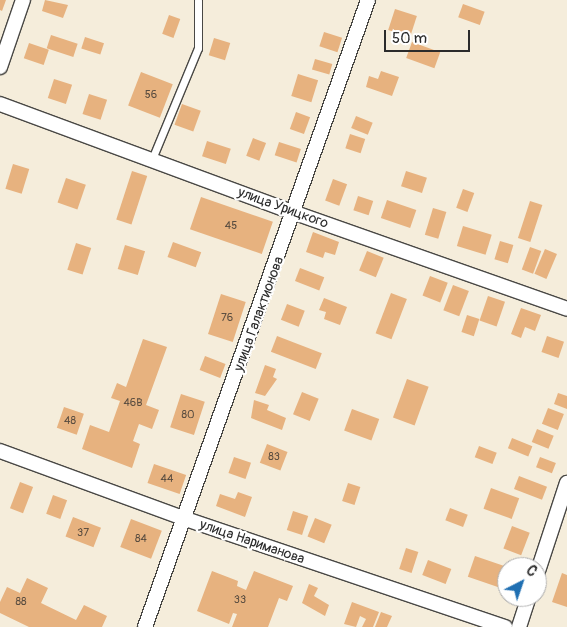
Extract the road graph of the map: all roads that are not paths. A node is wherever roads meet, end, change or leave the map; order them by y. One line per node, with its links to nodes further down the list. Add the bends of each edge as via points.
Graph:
1 (23, 0): 4 (street)
2 (198, 0): 6 (lane, via 198,48)
3 (368, 0): 7 (street, улица Галактионова)
4 (0, 67)
5 (0, 104): 6 (street, улица Урицкого)
6 (152, 158): 7 (street, улица Урицкого)
7 (295, 213): 8 (street, улица Урицкого); 11 (street, улица Галактионова)
8 (567, 309)
9 (0, 451): 11 (street, улица Нариманова)
10 (567, 483): 12 (street)
11 (186, 519): 14 (street, улица Галактионова); 15 (street, улица Нариманова)
12 (543, 557)
13 (526, 607): 16 (street)
14 (145, 627)
15 (505, 627)
16 (519, 627)

